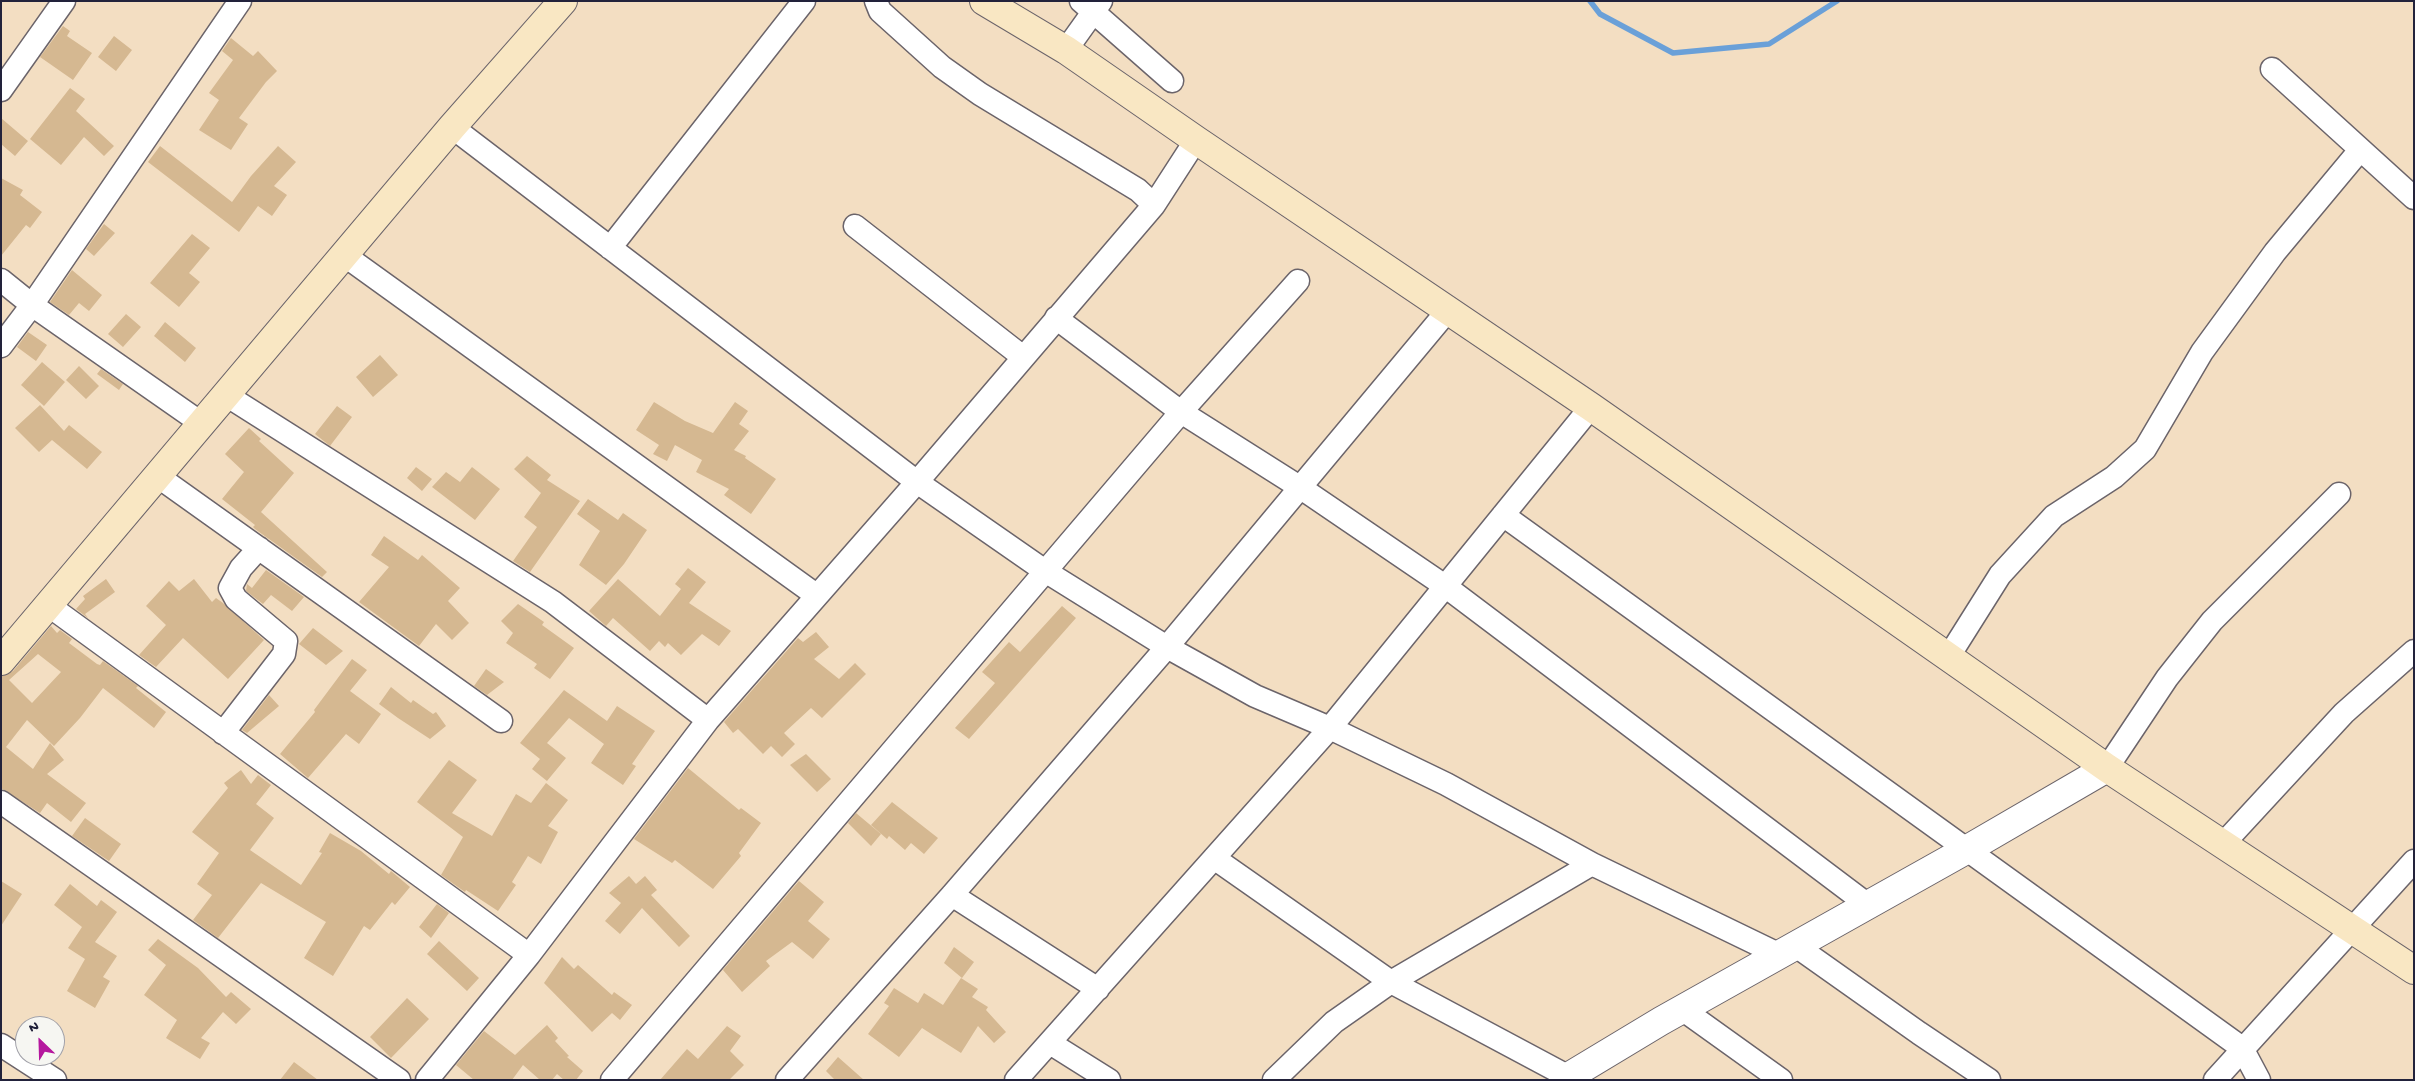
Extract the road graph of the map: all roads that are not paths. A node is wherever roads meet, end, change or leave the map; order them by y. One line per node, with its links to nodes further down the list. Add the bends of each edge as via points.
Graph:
1 (64, 1): 11 (street)
2 (240, 1): 22 (street)
3 (563, 1): 12 (main road)
4 (804, 1): 18 (street)
5 (876, 1): 16 (street, via 880,12 942,68 1138,190)
6 (984, 1): 8 (main road)
7 (1092, 5): 8 (street); 10 (street)
8 (1066, 50): 13 (main road)
9 (2272, 69): 14 (street)
10 (1172, 80)
11 (1, 90)
12 (452, 127): 18 (street); 19 (main road)
13 (1196, 140): 16 (street); 23 (main road)
14 (2360, 150): 15 (street); 43 (street, via 2275,252 2202,352 2145,449 2114,477 2054,516 2000,575)
15 (2414, 198)
16 (1154, 205): 24 (street)
17 (856, 226): 26 (street)
18 (610, 248): 32 (street)
19 (344, 255): 27 (main road); 39 (street)
20 (1, 280): 22 (street)
21 (1298, 281): 29 (street)
22 (32, 305): 25 (street); 30 (street)
23 (1449, 310): 28 (main road); 33 (street)
24 (1056, 318): 26 (street); 29 (street)
25 (1, 346)
26 (1023, 357): 32 (street)
27 (226, 395): 30 (main road); 45 (street, via 553,602)
28 (1592, 407): 35 (street); 43 (main road)
29 (1180, 412): 33 (street); 37 (street)
30 (201, 423): 31 (main road)
31 (156, 475): 36 (street); 40 (main road)
32 (917, 482): 37 (street); 39 (street)
33 (1301, 488): 38 (street); 41 (street)
34 (2339, 494): 49 (street, via 2212,621 2166,678)
35 (1503, 515): 38 (street); 52 (street)
36 (259, 548): 46 (street); 48 (street, via 241,568 230,588 236,599 286,641 284,654)
37 (1045, 571): 41 (street); 72 (street)
38 (1445, 586): 47 (street); 57 (street)
39 (816, 595): 45 (street)
40 (48, 605): 44 (main road); 48 (street)
41 (1167, 647): 47 (street, via 1255,696); 56 (street)
42 (2414, 650): 51 (street, via 2344,713)
43 (1949, 656): 49 (main road)
44 (1, 661)
45 (708, 720): 60 (street)
46 (501, 721)
47 (1330, 728): 53 (street); 55 (street, via 1446,784)
48 (223, 733): 60 (street)
49 (2107, 768): 51 (main road); 52 (street)
50 (1, 802): 70 (street)
51 (2223, 844): 58 (main road)
52 (1966, 850): 57 (street); 67 (street)
53 (1214, 858): 62 (street); 63 (street)
54 (2414, 861): 58 (street)
55 (1592, 864): 59 (street); 62 (street)
56 (952, 895): 63 (street); 73 (street)
57 (1868, 905): 59 (street)
58 (2350, 929): 61 (main road); 67 (street)
59 (1788, 950): 64 (street); 78 (street)
60 (529, 955): 71 (street)
61 (2414, 970)
62 (1391, 982): 68 (street); 76 (street, via 1334,1022)
63 (1098, 989): 65 (street)
64 (1682, 1009): 68 (street); 77 (street)
65 (1050, 1043): 74 (street); 75 (street)
66 (1, 1046): 69 (street)
67 (2242, 1048): 79 (street); 80 (street)
68 (1566, 1078)
69 (55, 1080)
70 (399, 1080)
71 (427, 1080)
72 (612, 1080)
73 (787, 1080)
74 (1016, 1080)
75 (1109, 1080)
76 (1274, 1080)
77 (1780, 1080)
78 (1989, 1080)
79 (2215, 1080)
80 (2259, 1080)

